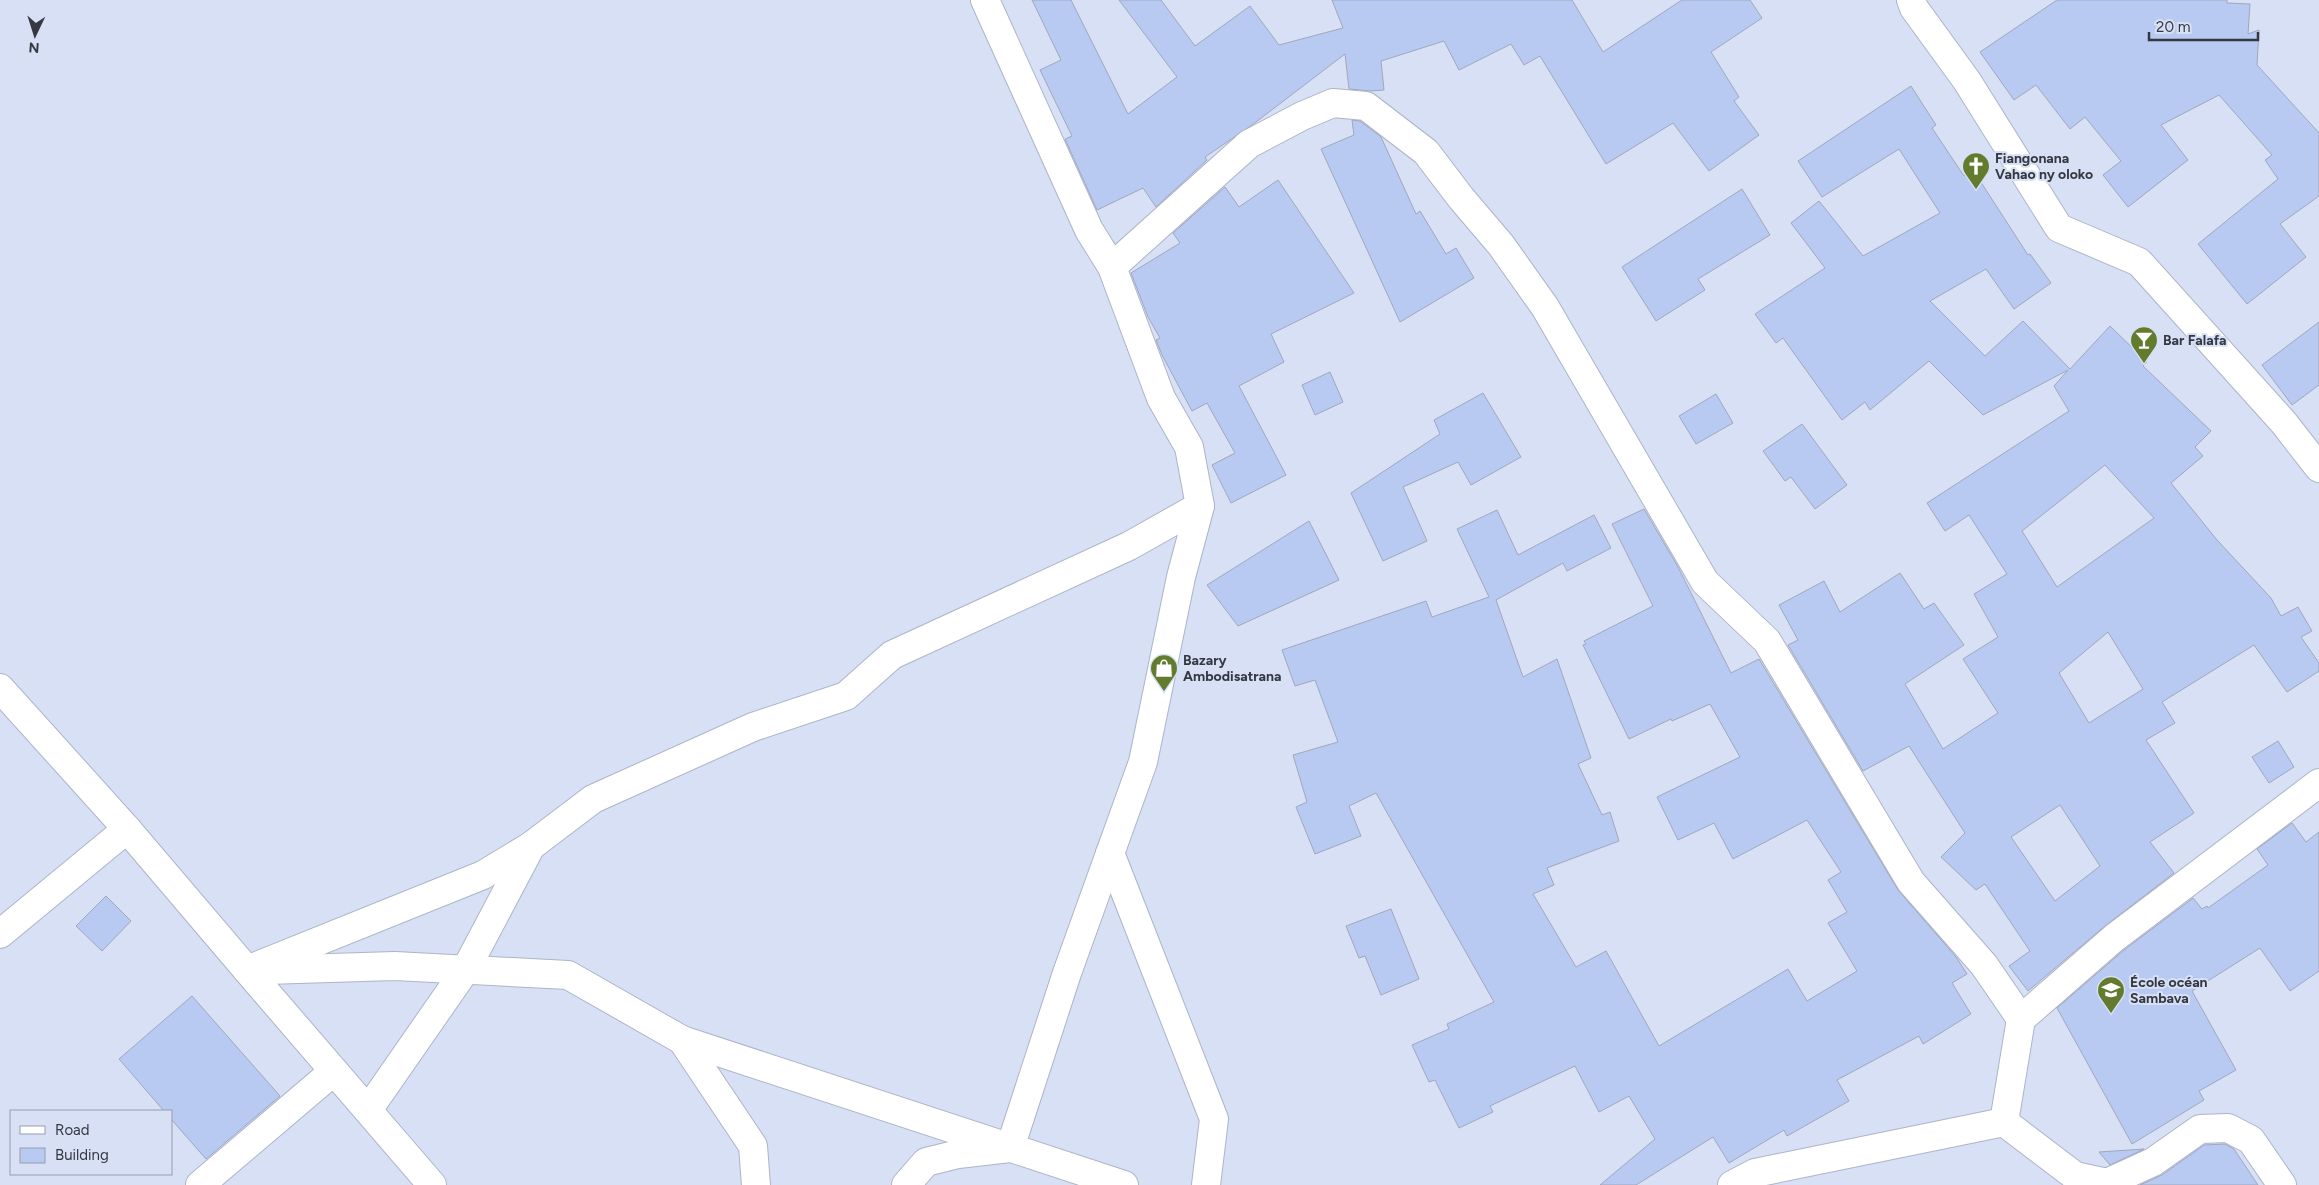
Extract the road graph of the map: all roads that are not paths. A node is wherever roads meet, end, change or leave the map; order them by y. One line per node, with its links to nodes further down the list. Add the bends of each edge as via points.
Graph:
1 (985, 0): 3 (street, via 1089,230)
2 (1911, 0): 4 (street, via 1967,81 2059,228 2139,262 2284,422)
3 (1112, 268): 5 (street, via 1162,398 1189,447); 14 (street, via 1249,144 1333,103 1366,106 1426,152 1501,245 1545,307 1705,582 1766,642 1911,882 1984,965)
4 (2319, 468)
5 (1200, 506): 9 (street, via 1129,546 892,655 846,696 753,727 593,799); 10 (street, via 1181,577 1143,762)
6 (0, 688): 8 (street)
7 (2319, 783): 14 (street, via 2114,938)
8 (127, 828): 11 (street); 12 (street)
9 (531, 846): 12 (street, via 483,875); 13 (street)
10 (1110, 853): 19 (street, via 1066,973); 25 (street, via 1214,1119)
11 (0, 934)
12 (246, 970): 13 (street, via 396,966); 16 (street)
13 (466, 970): 15 (street, via 568,975); 17 (street)
14 (2021, 1019): 18 (street)
15 (682, 1040): 19 (street); 22 (street, via 753,1146)
16 (334, 1071): 17 (street); 20 (street)
17 (368, 1110): 21 (street)
18 (2004, 1122): 26 (street, via 1755,1173); 27 (street, via 2075,1176 2107,1183 2154,1162 2200,1129 2228,1128 2251,1140)
19 (1010, 1148): 23 (street, via 958,1154 926,1162); 24 (street)
20 (200, 1185)
21 (432, 1185)
22 (756, 1185)
23 (906, 1185)
24 (1124, 1185)
25 (1206, 1185)
26 (1732, 1185)
27 (2282, 1185)

